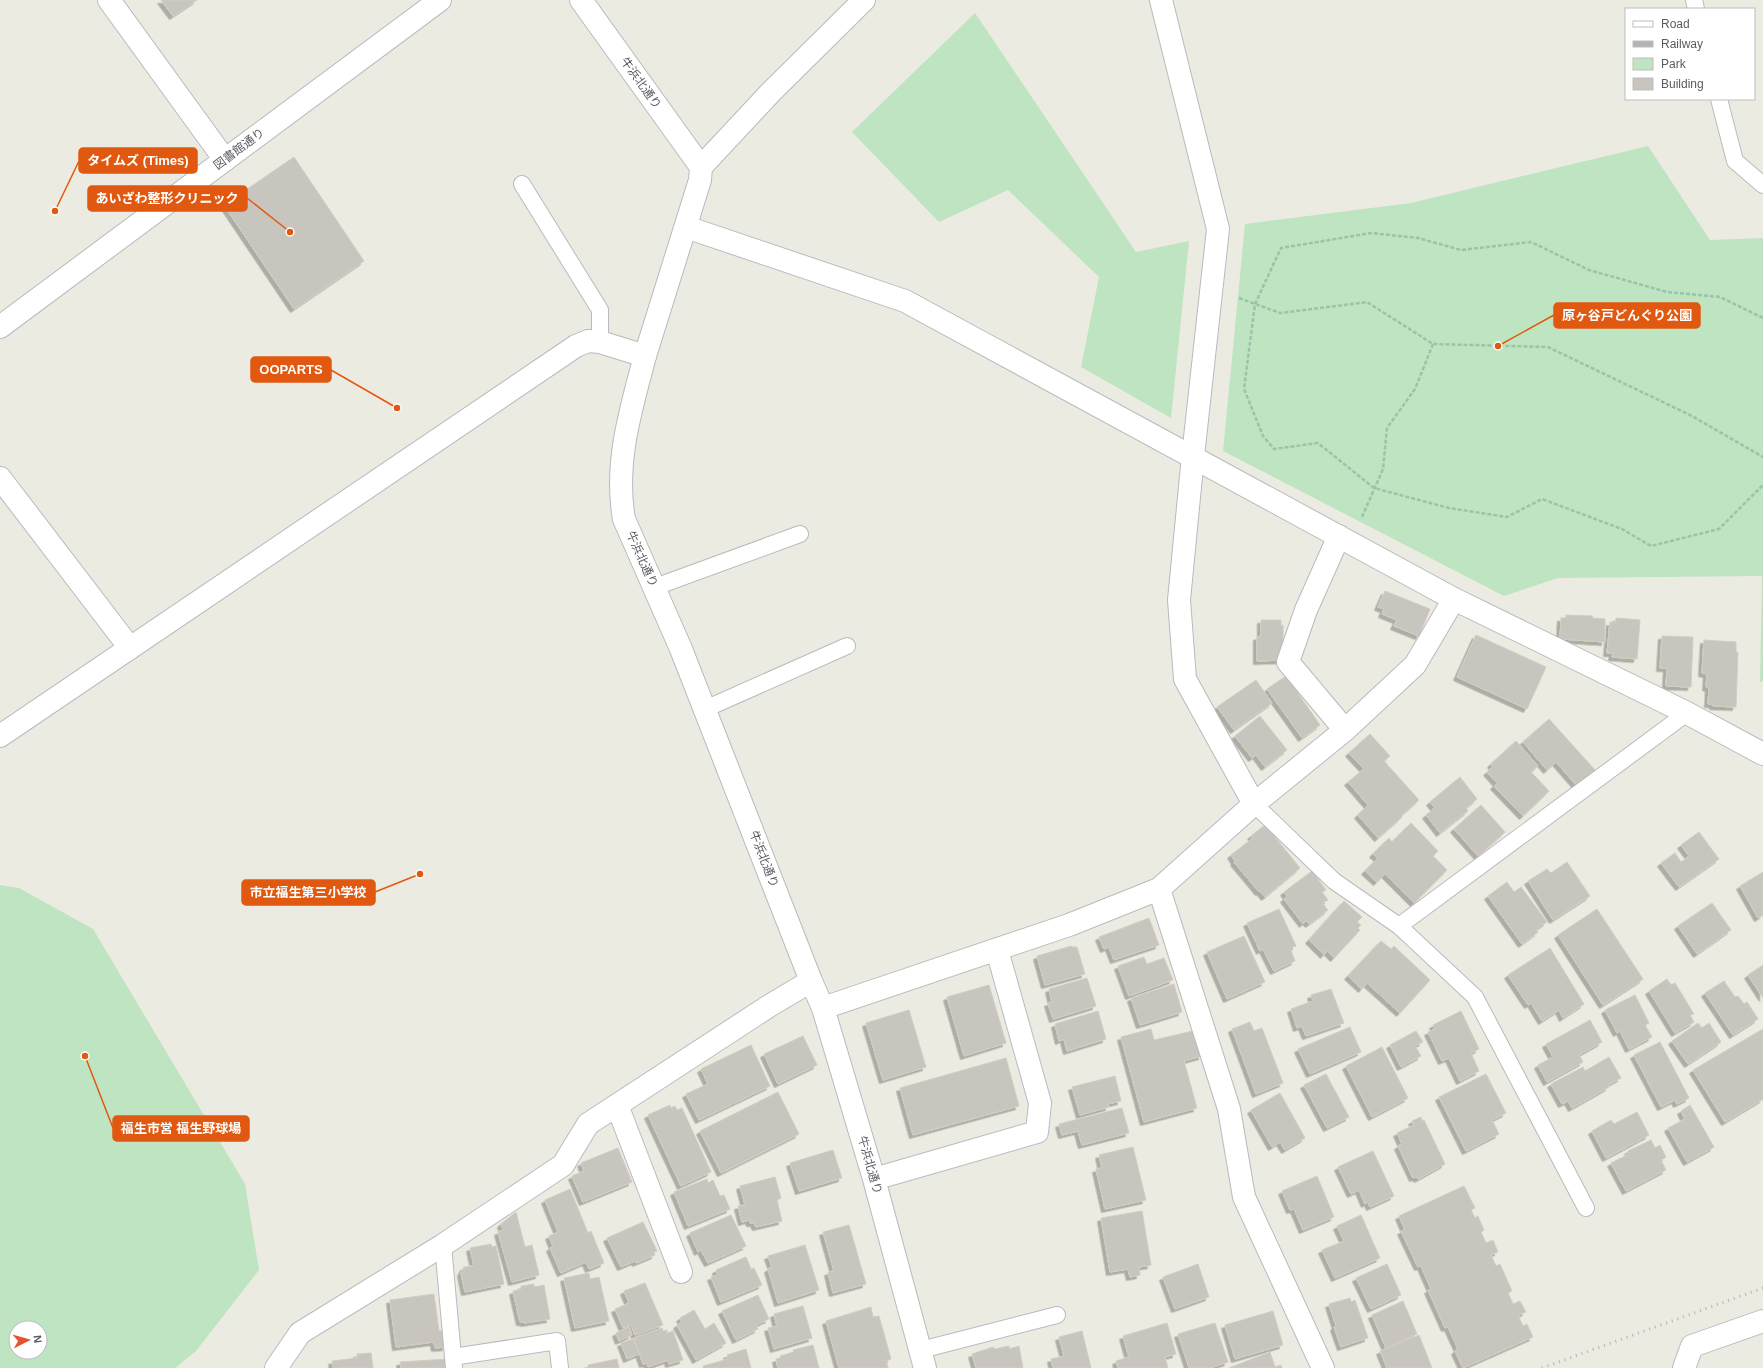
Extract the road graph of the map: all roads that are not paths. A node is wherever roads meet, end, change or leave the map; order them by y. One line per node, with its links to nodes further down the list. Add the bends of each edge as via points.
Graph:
1 (108, 0): 7 (street)
2 (440, 0): 7 (street, 図書館通り)
3 (581, 0): 8 (street, 牛浜北通り)
4 (864, 0): 8 (street, via 771,92)
5 (1161, 0): 15 (street, via 1218,229)
6 (1719, 100): 10 (lane, via 1735,162)
7 (225, 160): 12 (street, 図書館通り)
8 (701, 167): 11 (street, 牛浜北通り, via 700,180)
9 (522, 184): 13 (lane, via 600,310)
10 (1763, 186)
11 (686, 227): 14 (street, 牛浜北通り); 15 (street, via 905,301)
12 (0, 327)
13 (600, 342): 14 (street); 22 (street, via 588,342 571,349)
14 (645, 356): 19 (street, 牛浜北通り, via 621,456 620,498 624,518)
15 (1193, 456): 18 (street); 28 (street, via 1179,600 1185,679)
16 (0, 478): 22 (street)
17 (800, 534): 19 (lane)
18 (1339, 536): 20 (street); 25 (street, via 1306,610 1288,662)
19 (655, 587): 23 (street, 牛浜北通り)
20 (1454, 599): 24 (street); 25 (street, via 1415,664)
21 (847, 646): 23 (lane)
22 (130, 648): 26 (street)
23 (705, 708): 32 (street, 牛浜北通り)
24 (1687, 713): 27 (street); 30 (lane)
25 (1345, 730): 28 (street)
26 (0, 736)
27 (1763, 754)
28 (1254, 804): 29 (street); 30 (lane, via 1334,881)
29 (1159, 889): 31 (street); 45 (street, via 1229,1109 1244,1197)
30 (1399, 926): 36 (lane, via 1475,997)
31 (997, 950): 33 (street); 35 (street, via 1040,1103 1038,1132)
32 (811, 981): 33 (street, 牛浜北通り); 34 (street)
33 (823, 1008): 35 (street, 牛浜北通り)
34 (617, 1105): 37 (street, via 588,1124 563,1165); 38 (street)
35 (874, 1179): 41 (street, 牛浜北通り)
36 (1586, 1208)
37 (443, 1245): 42 (lane); 43 (street, via 300,1333)
38 (681, 1272)
39 (1057, 1315): 41 (lane)
40 (1763, 1321): 46 (street, via 1692,1346)
41 (923, 1359)
42 (453, 1363): 44 (lane, via 557,1341)
43 (276, 1368)
44 (560, 1368)
45 (1323, 1368)
46 (1684, 1368)

